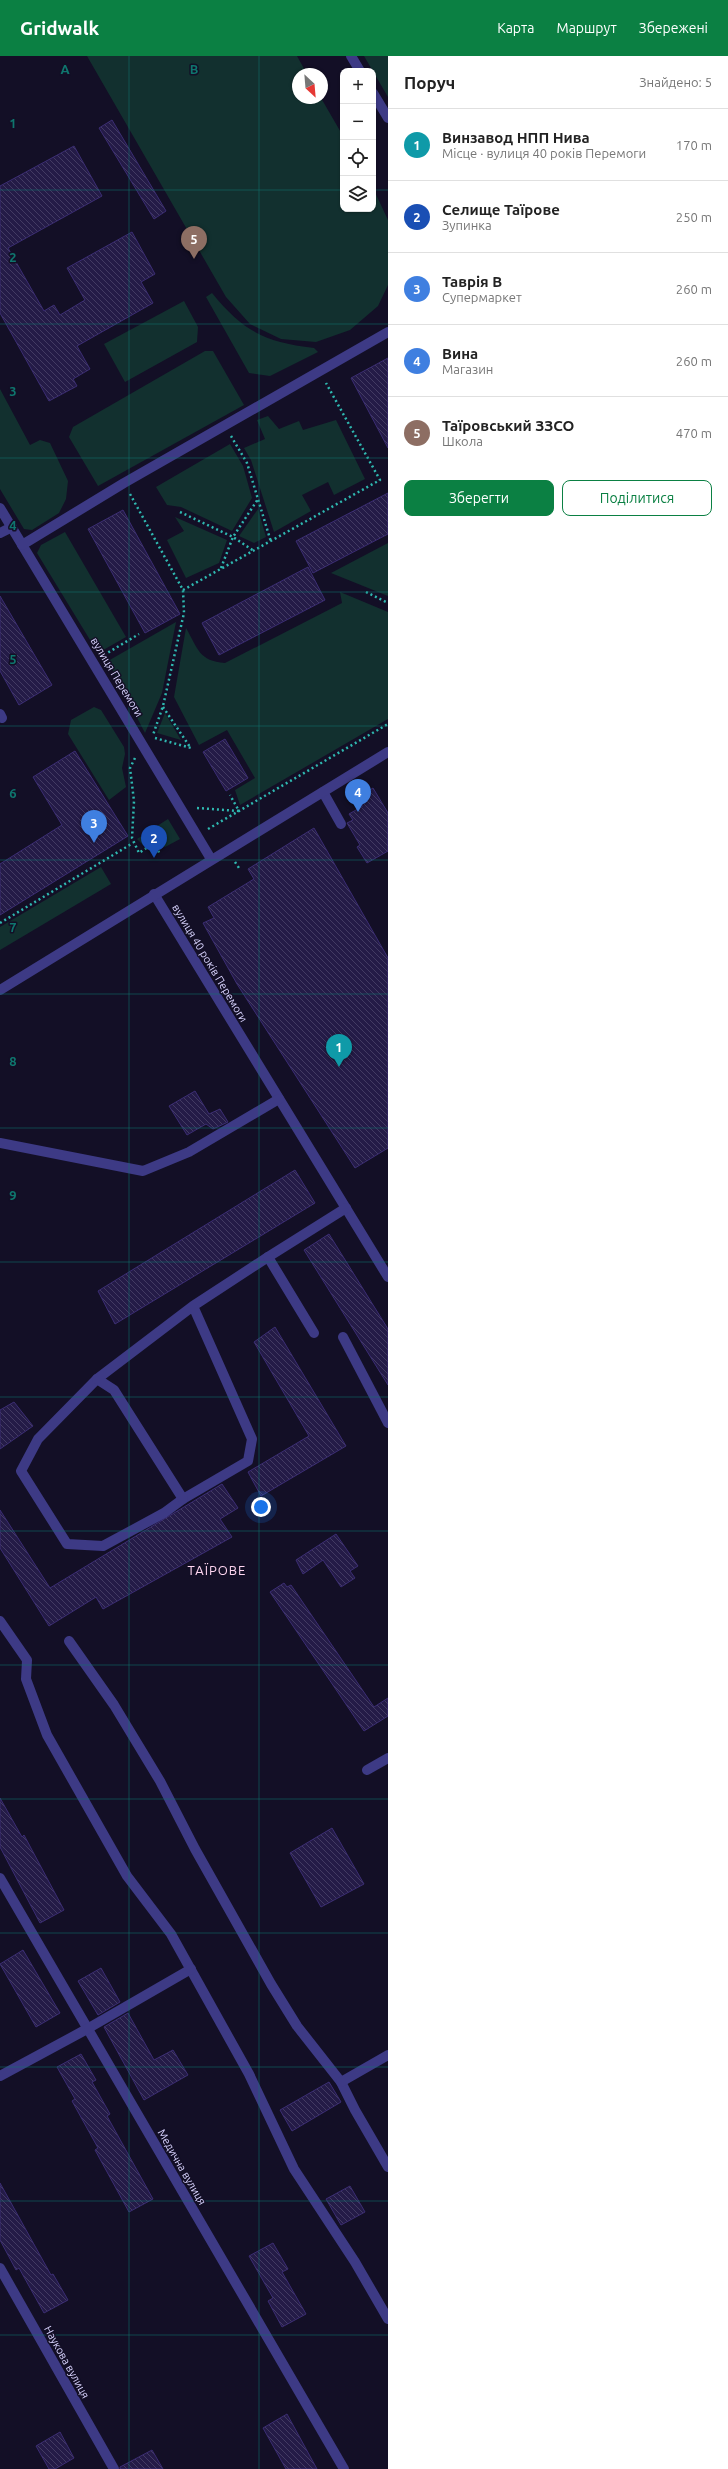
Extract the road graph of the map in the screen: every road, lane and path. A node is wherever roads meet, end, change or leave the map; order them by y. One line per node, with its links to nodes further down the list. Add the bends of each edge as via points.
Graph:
1 (351, 56): 2 (street)
2 (358, 68)
3 (376, 98): 4 (street)
4 (388, 118)
5 (388, 332): 6 (street)
6 (320, 373): 7 (street); 15 (path, via 380,480)
7 (224, 425): 8 (street); 9 (path, via 247,463)
8 (124, 483): 16 (street); 19 (path)
9 (258, 498): 14 (path); 15 (path)
10 (0, 508): 12 (street, вулиця Перемоги)
11 (180, 512): 14 (path)
12 (12, 527): 13 (street); 16 (street, вулиця Перемоги)
13 (0, 533)
14 (233, 537): 17 (path); 18 (path)
15 (271, 542): 17 (path)
16 (22, 545): 23 (street, вулиця Перемоги)
17 (254, 551): 18 (path)
18 (221, 569): 19 (path)
19 (182, 590): 24 (path, via 184,613)
20 (366, 592): 21 (path)
21 (388, 603)
22 (139, 634): 23 (path)
23 (94, 661): 26 (street, вулиця Перемоги)
24 (163, 706): 24 (path, via 171,718 191,748 152,737)
25 (388, 724): 31 (path)
26 (145, 748): 30 (street, вулиця Перемоги); 34 (path, via 133,760 130,768 134,802)
27 (388, 752): 28 (street)
28 (323, 792): 32 (street); 36 (street)
29 (230, 795): 31 (path)
30 (180, 807): 31 (path); 33 (street, вулиця Перемоги)
31 (239, 811): 33 (path)
32 (341, 824)
33 (197, 835): 36 (street, вулиця Перемоги)
34 (133, 843): 35 (path, via 139,853 148,847 158,850); 38 (path)
35 (160, 855)
36 (211, 859): 37 (street)
37 (154, 894): 39 (street); 40 (street, вулиця 40 років Перемоги)
38 (0, 923)
39 (0, 990)
40 (279, 1099): 41 (street, via 189,1152 143,1171); 42 (street, вулиця 40 років Перемоги)
41 (0, 1143)
42 (346, 1208): 43 (street); 44 (street, вулиця 40 років Перемоги)
43 (268, 1257): 45 (street); 46 (street)
44 (388, 1277)
45 (193, 1306): 48 (street); 50 (street, via 252,1438 248,1461)
46 (314, 1333)
47 (343, 1338): 49 (street)
48 (97, 1380): 50 (street, via 114,1390); 50 (street, via 38,1439 21,1471 67,1544 103,1546 164,1513)
49 (388, 1423)
50 (183, 1499)
51 (0, 1621): 56 (street, via 27,1660 26,1679 47,1735 127,1876 154,1909)
52 (69, 1641): 60 (street, via 114,1705 160,1781 271,1984 297,2026)
53 (388, 1758): 54 (street)
54 (367, 1770)
55 (0, 1878): 57 (street, Медична вулиця)
56 (191, 1969): 57 (street); 63 (street, via 249,2074 294,2169 355,2262)
57 (87, 2029): 59 (street); 65 (street, Медична вулиця)
58 (388, 2055): 60 (street)
59 (0, 2076)
60 (341, 2082): 61 (street, via 354,2110)
61 (388, 2167)
62 (0, 2268): 64 (street, Наукова вулиця)
63 (388, 2319)
64 (114, 2469)
65 (344, 2469)

